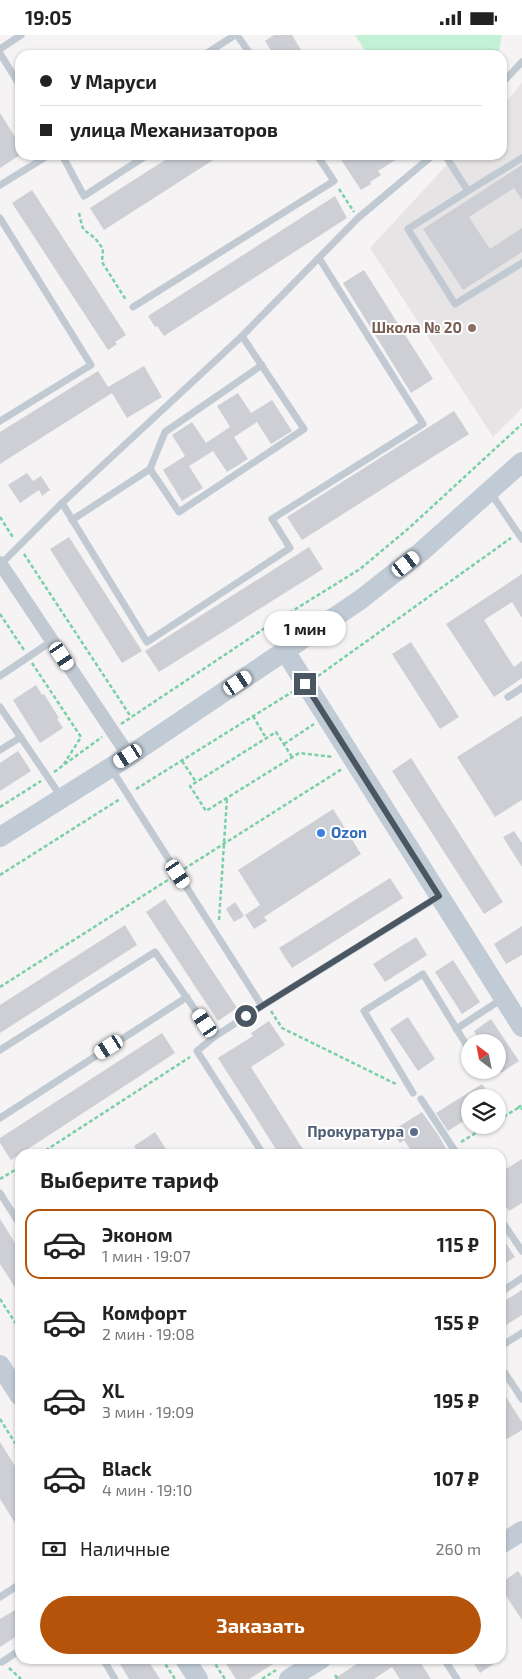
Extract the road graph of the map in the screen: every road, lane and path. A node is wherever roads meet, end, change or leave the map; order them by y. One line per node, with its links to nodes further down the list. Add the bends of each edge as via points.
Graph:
1 (22, 35): 5 (lane)
2 (236, 35): 3 (lane); 4 (lane)
3 (212, 50)
4 (247, 50)
5 (0, 51): 7 (lane)
6 (522, 62): 8 (lane)
7 (15, 77)
8 (507, 78)
9 (522, 158): 18 (lane)
10 (41, 160): 17 (lane)
11 (65, 160): 12 (lane, via 84,196)
12 (138, 160)
13 (320, 160): 16 (lane)
14 (427, 160): 21 (lane)
15 (448, 160): 18 (lane)
16 (334, 181): 21 (path); 24 (lane)
17 (0, 185)
18 (468, 191): 23 (lane, via 408,229 456,304)
19 (79, 213): 24 (path, via 84,230 103,249 102,262)
20 (0, 218): 27 (lane, via 91,365)
21 (358, 218): 22 (lane)
22 (319, 257): 25 (lane); 34 (lane, via 423,424 272,519 290,548 147,642)
23 (522, 263)
24 (133, 307)
25 (242, 336): 26 (lane); 32 (lane)
26 (262, 365): 30 (lane, via 165,432); 30 (lane, via 304,429 179,513)
27 (0, 421)
28 (522, 423): 48 (path, via 360,569)
29 (522, 462): 31 (main road)
30 (150, 469): 34 (lane)
31 (490, 491): 35 (lane); 40 (main road, via 360,600)
32 (62, 503): 34 (lane); 36 (lane)
33 (0, 517): 36 (path)
34 (72, 520)
35 (520, 536): 43 (path)
36 (18, 546): 37 (lane); 48 (path)
37 (0, 563): 39 (street)
38 (0, 614): 41 (path)
39 (52, 641): 41 (lane); 50 (street)
40 (285, 651): 43 (main road); 55 (main road)
41 (28, 657): 42 (lane); 59 (path, via 81,737)
42 (0, 676)
43 (305, 684): 47 (path); 57 (main road)
44 (522, 688): 45 (lane)
45 (508, 697)
46 (0, 707): 51 (lane)
47 (253, 716): 52 (path); 58 (path)
48 (131, 717): 50 (path)
49 (317, 723): 53 (path)
50 (112, 730): 55 (street); 59 (path)
51 (21, 737): 54 (lane); 61 (lane)
52 (266, 738): 53 (path, via 276,731); 62 (path)
53 (284, 743): 56 (path)
54 (0, 751)
55 (128, 756): 60 (main road)
56 (292, 757): 57 (path, via 299,753); 65 (path)
57 (347, 759): 68 (path); 71 (main road)
58 (182, 761): 62 (path); 63 (path)
59 (63, 766): 61 (path)
60 (110, 768): 63 (lane); 64 (main road)
61 (48, 777): 64 (lane); 66 (path)
62 (196, 782): 65 (path, via 190,786 206,811)
63 (128, 795): 69 (lane); 70 (path)
64 (62, 798): 67 (main road)
65 (227, 798): 68 (path)
66 (0, 807)
67 (0, 837)
68 (224, 845): 69 (path); 72 (path)
69 (178, 874): 72 (lane); 73 (path)
70 (0, 875)
71 (439, 896): 75 (main road); 76 (lane)
72 (218, 937): 76 (lane)
73 (0, 987)
74 (186, 997): 79 (lane); 81 (lane, via 156,952); 89 (lane)
75 (504, 998): 77 (main road); 78 (lane)
76 (264, 1005): 79 (lane); 83 (path, via 282,1028)
77 (522, 1027)
78 (456, 1029): 80 (lane); 83 (lane, via 422,974 364,1011)
79 (214, 1037): 82 (lane)
80 (461, 1037)
81 (0, 1050)
82 (197, 1051): 92 (path); 93 (lane)
83 (414, 1093)
84 (421, 1099): 94 (lane)
85 (522, 1105): 86 (path)
86 (518, 1107): 87 (path); 88 (path)
87 (522, 1109)
88 (506, 1115)
89 (0, 1118)
90 (474, 1134): 91 (path)
91 (458, 1144)
92 (48, 1149)
93 (259, 1149)
94 (454, 1149)
95 (15, 1170): 96 (path)
96 (0, 1179)
97 (0, 1193): 98 (lane)
98 (15, 1217)
99 (506, 1227): 100 (lane)
100 (522, 1251)
101 (522, 1279): 102 (lane)
102 (506, 1289)
103 (0, 1299): 104 (path)
104 (15, 1322)
105 (522, 1333): 106 (lane)
106 (506, 1343)
107 (0, 1365): 109 (main road)
108 (506, 1375): 110 (lane)
109 (15, 1388)
110 (522, 1399)
111 (0, 1419): 112 (path)
112 (15, 1443)
113 (522, 1531): 114 (main road)
114 (506, 1541)
115 (15, 1587): 116 (lane)
116 (0, 1597)
117 (15, 1653): 118 (lane)
118 (2, 1662)
119 (105, 1664): 126 (lane)
120 (165, 1664): 127 (path)
121 (188, 1664): 128 (main road)
122 (215, 1664): 129 (path)
123 (311, 1664): 130 (main road)
124 (447, 1664): 132 (lane)
125 (335, 1675): 131 (path)
126 (115, 1679)
127 (174, 1679)
128 (198, 1679)
129 (225, 1679)
130 (289, 1679)
131 (338, 1679)
132 (457, 1679)

